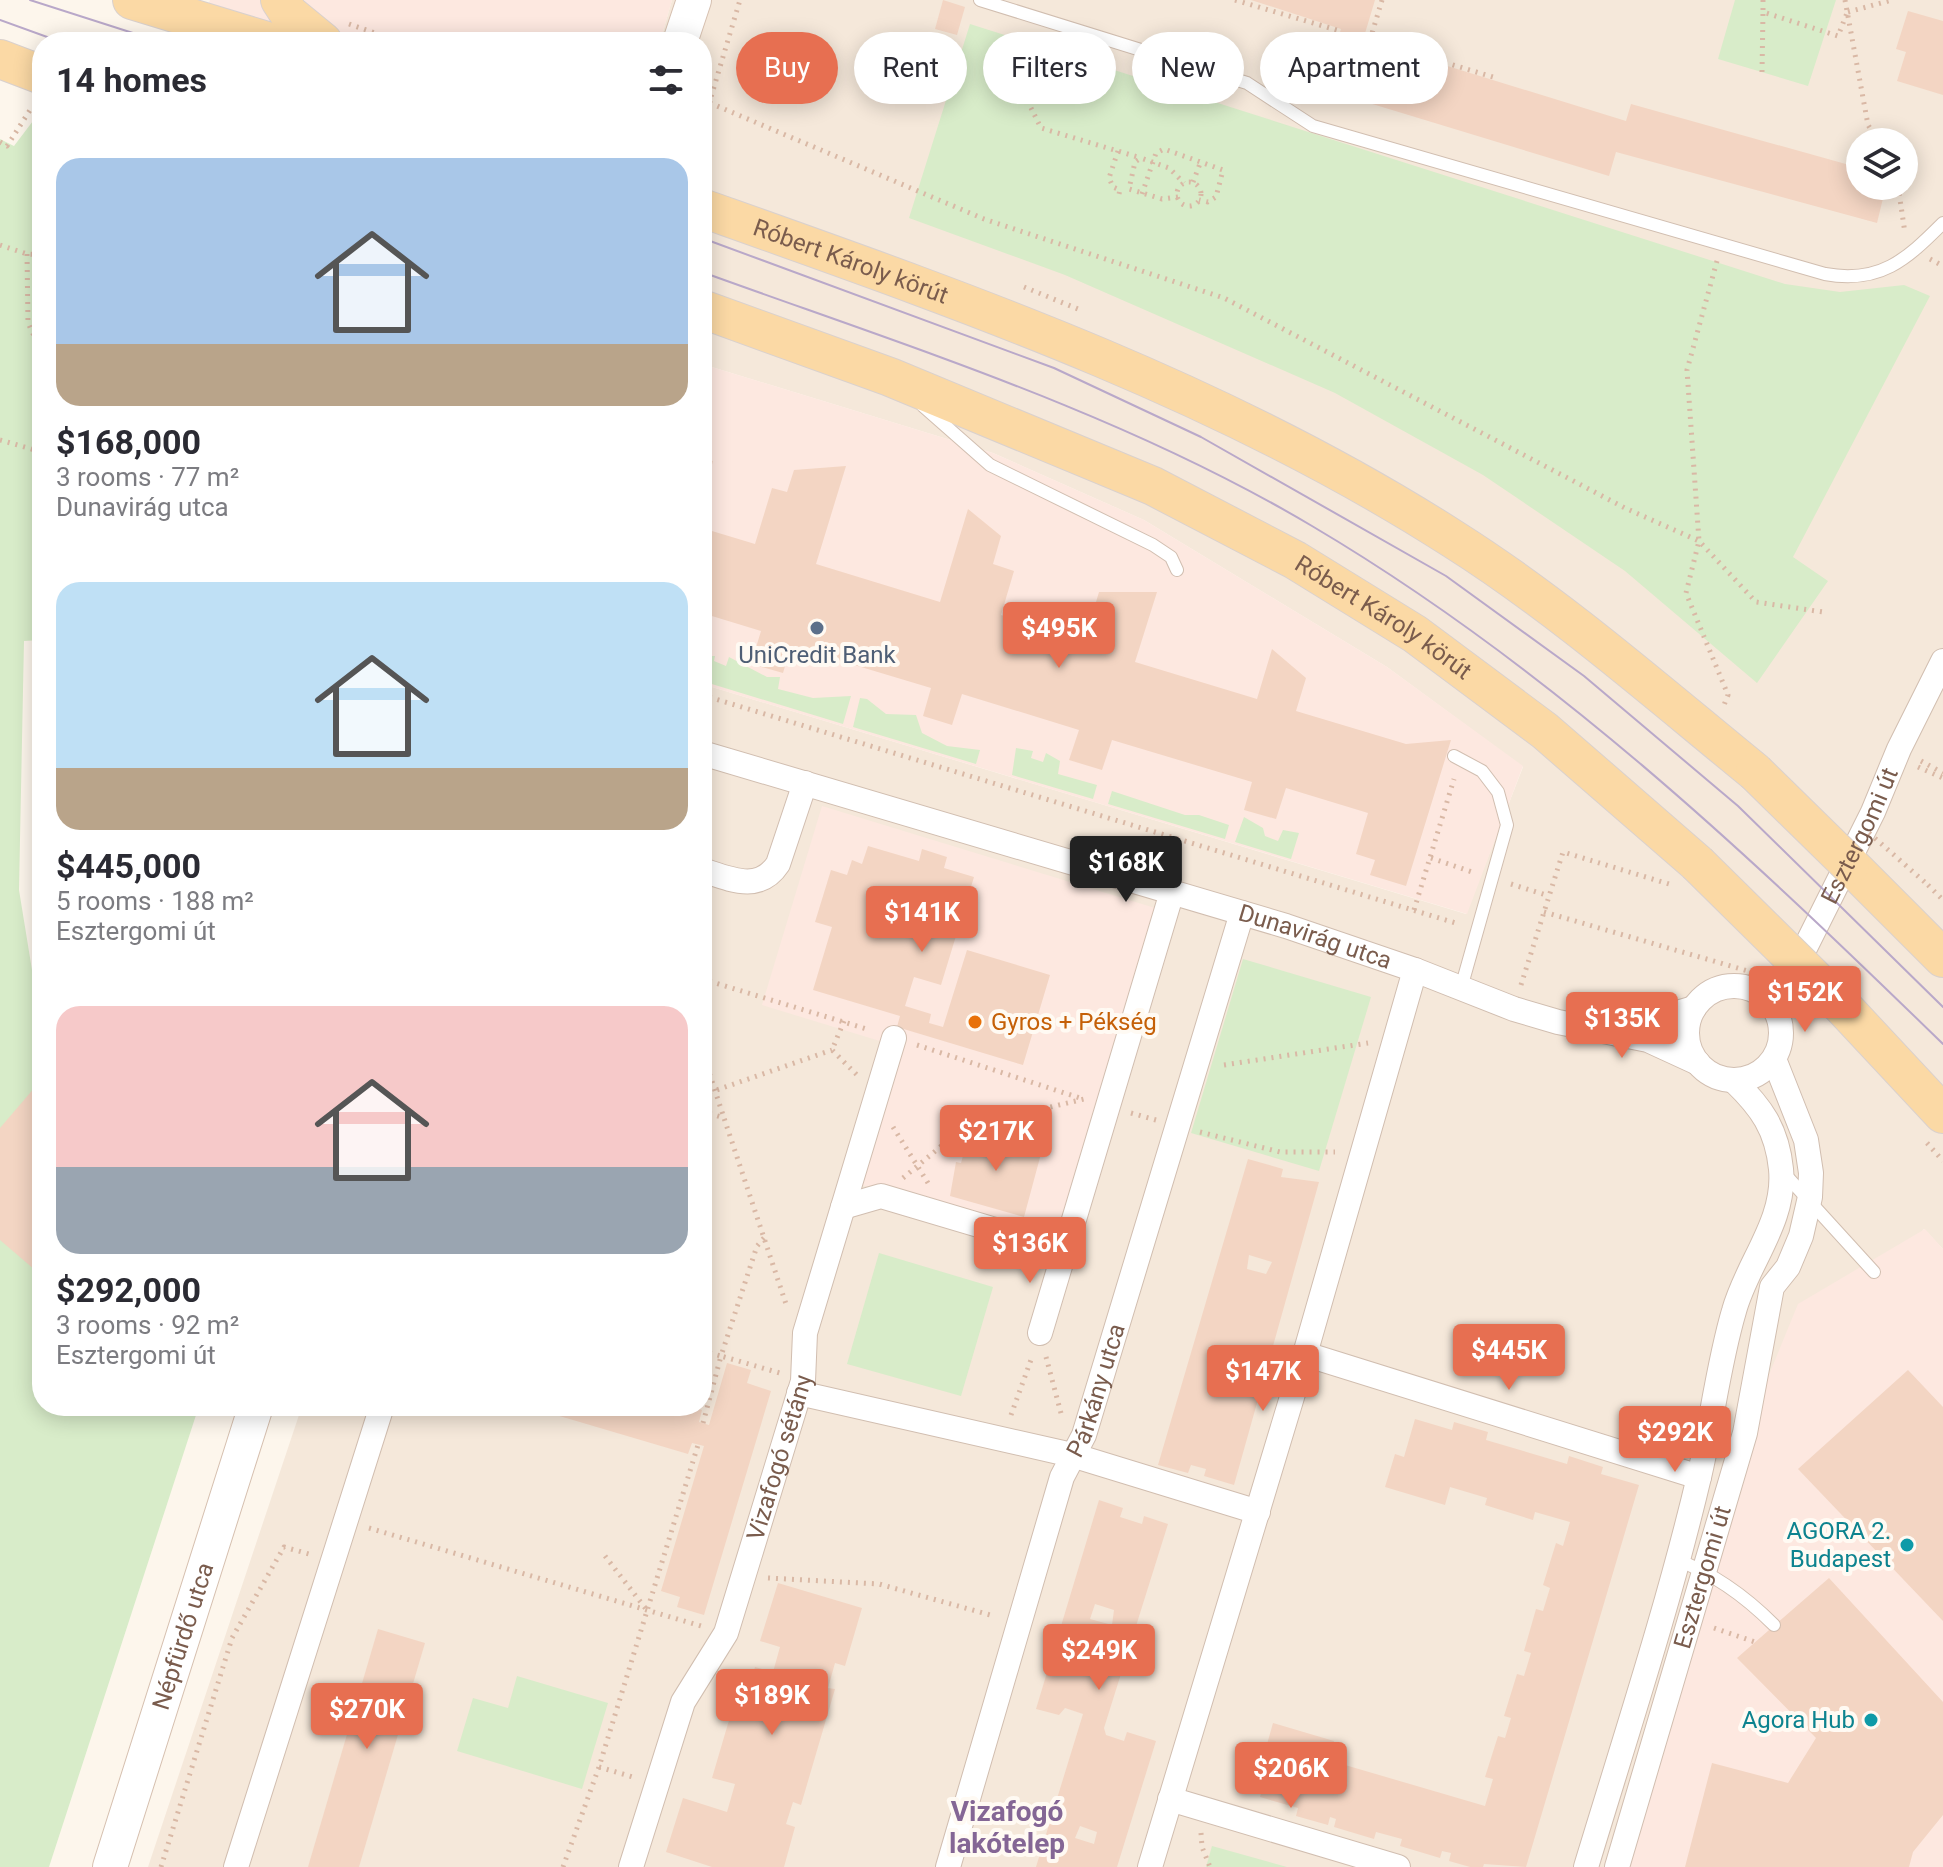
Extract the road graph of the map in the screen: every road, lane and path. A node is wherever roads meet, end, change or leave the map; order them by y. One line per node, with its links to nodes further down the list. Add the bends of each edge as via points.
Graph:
1 (132, 0): 15 (main road)
2 (280, 0): 16 (main road)
3 (694, 0): 17 (street)
4 (740, 0): 23 (path)
5 (980, 0): 13 (lane)
6 (1235, 0): 14 (path)
7 (1382, 0): 20 (path, via 1366,39)
8 (1763, 0): 11 (path)
9 (1845, 0): 12 (path)
10 (1892, 0): 12 (path)
11 (1763, 12): 12 (path, via 1838,36); 19 (path)
12 (1848, 12): 25 (path)
13 (1051, 23): 27 (path, via 1028,102 1041,128); 41 (lane, via 1247,83 1313,126)
14 (1340, 31)
15 (237, 32)
16 (311, 32)
17 (683, 32)
18 (0, 59): 21 (main road)
19 (1762, 72)
20 (1493, 77)
21 (32, 80)
22 (32, 94): 26 (path, via 7,146)
23 (712, 96)
24 (712, 104): 50 (path, via 984,219 1224,298 1625,508)
25 (1870, 128)
26 (0, 142)
27 (1118, 151): 28 (path); 33 (path, via 1109,178)
28 (1141, 158): 30 (path); 34 (path, via 1127,185)
29 (1201, 161): 30 (path, via 1164,149); 31 (path); 36 (path, via 1219,167 1224,175 1213,201)
30 (1153, 162): 32 (path, via 1169,168); 34 (path)
31 (1193, 182): 32 (path); 36 (path, via 1199,187)
32 (1184, 183): 35 (path)
33 (1115, 191)
34 (1142, 194): 35 (path)
35 (1178, 197): 36 (path, via 1187,208)
36 (1199, 200)
37 (1899, 200): 42 (path, via 1902,228)
38 (712, 212): 68 (main road, Róbert Károly körút, bridge, via 1053,336 1192,396 1312,457 1455,540 1590,639 1755,772)
39 (1943, 223): 42 (lane)
40 (0, 245): 43 (path)
41 (1722, 245): 42 (lane, via 1849,279 1892,267); 50 (path, via 1687,370)
42 (1914, 251)
43 (27, 254): 44 (path); 46 (path)
44 (32, 254)
45 (712, 313): 47 (main road, Róbert Károly körút)
46 (32, 332)
47 (890, 377): 51 (lane, via 990,465 1153,545 1171,557); 60 (main road, Róbert Károly körút, via 1153,486 1295,560 1415,634 1545,731)
48 (0, 440): 49 (path)
49 (32, 449)
50 (1699, 541): 52 (path, via 1756,602); 55 (path, via 1686,593 1728,695)
51 (1177, 570)
52 (1823, 612)
53 (1943, 661): 73 (street, Esztergomi út)
54 (712, 698): 64 (path)
55 (1724, 705)
56 (712, 756): 58 (street, Dunavirág utca)
57 (1457, 757): 64 (path); 67 (lane, via 1482,771 1498,792 1507,825)
58 (805, 783): 59 (street, via 772,874 742,883); 62 (street, Dunavirág utca)
59 (712, 873)
60 (1689, 875): 65 (path, via 1563,852); 91 (main road, Róbert Károly körút, bridge, via 1844,1008)
61 (1928, 885): 63 (path)
62 (1172, 892): 66 (street, Dunavirág utca); 89 (street)
63 (1943, 900)
64 (1414, 910): 67 (path)
65 (1544, 912): 71 (path, via 1748,971); 74 (path)
66 (1242, 913): 69 (street, Dunavirág utca); 82 (street, Párkány utca)
67 (1478, 930): 70 (lane)
68 (1943, 958)
69 (1415, 970): 70 (street, Dunavirág utca); 77 (street)
70 (1461, 988): 74 (street, Dunavirág utca)
71 (1755, 990): 72 (street, via 1714,990); 73 (street)
72 (1694, 1008): 76 (street, Dunavirág utca, via 1647,1022); 81 (street, via 1687,1036)
73 (1775, 1008): 80 (street, Esztergomi út, via 1781,1043)
74 (1514, 1009): 76 (street, Dunavirág utca)
75 (844, 1021): 79 (path)
76 (1558, 1022): 81 (street, Dunavirág utca, via 1648,1040)
77 (1399, 1024): 82 (path, via 1370,1043); 94 (street)
78 (894, 1038): 87 (street, Vizafogó sétány)
79 (832, 1050): 85 (path); 87 (path)
80 (1774, 1059): 84 (street, via 1757,1075); 98 (street, Esztergomi út, via 1806,1140)
81 (1698, 1063): 84 (street, Esztergomi út, via 1714,1076)
82 (1193, 1070): 93 (street, Párkány utca)
83 (712, 1080): 85 (path)
84 (1734, 1081): 96 (street, Esztergomi út, via 1762,1107)
85 (716, 1091): 86 (path); 92 (path)
86 (712, 1092)
87 (875, 1097): 95 (path); 99 (street, Vizafogó sétány)
88 (1084, 1099): 95 (path, via 963,1128)
89 (1109, 1107): 93 (path); 102 (street)
90 (712, 1114): 92 (path)
91 (1943, 1114)
92 (724, 1118): 101 (path)
93 (1177, 1125): 94 (path, via 1280,1152); 118 (street, Párkány utca, via 1084,1435)
94 (1363, 1152): 107 (street)
95 (920, 1164): 97 (path); 100 (path)
96 (1781, 1170): 98 (lane); 119 (street, Esztergomi út, via 1772,1226 1748,1270 1733,1314)
97 (881, 1196): 99 (street); 100 (street)
98 (1810, 1197): 103 (lane); 125 (street, Esztergomi út, via 1788,1267 1772,1287 1745,1433)
99 (843, 1207): 110 (street, Vizafogó sétány)
100 (945, 1215): 102 (street)
101 (764, 1237): 104 (path); 108 (path)
102 (1066, 1251): 105 (street)
103 (1874, 1272)
104 (789, 1311)
105 (1040, 1333): 116 (path); 118 (path)
106 (712, 1354): 108 (path)
107 (1305, 1354): 119 (street, Esztergomi út); 120 (street)
108 (721, 1356): 110 (path); 111 (path)
109 (784, 1361): 110 (path)
110 (794, 1382): 116 (street); 126 (street, Vizafogó sétány)
111 (712, 1394)
112 (251, 1416): 134 (street, Népfürdő utca)
113 (379, 1416): 121 (street)
114 (707, 1416): 115 (path)
115 (706, 1420)
116 (1003, 1440): 118 (street)
117 (698, 1445): 127 (path)
118 (1072, 1455): 120 (street); 130 (street, Párkány utca)
119 (1699, 1477): 124 (street, Esztergomi út)
120 (1258, 1512): 133 (street)
121 (345, 1521): 123 (street); 127 (path)
122 (605, 1556): 127 (path)
123 (333, 1560): 135 (path, via 284,1547 232,1638); 136 (street)
124 (1677, 1560): 125 (lane); 142 (street, Esztergomi út)
125 (1706, 1571): 128 (street, Esztergomi út); 129 (lane)
126 (744, 1572): 130 (path, via 766,1578 879,1584 1003,1619); 131 (street, Vizafogó sétány)
127 (647, 1611): 131 (path); 137 (path)
128 (1691, 1620): 132 (path); 143 (street, Esztergomi út)
129 (1774, 1625)
130 (1015, 1629): 139 (street, Párkány utca)
131 (726, 1633): 138 (street, Vizafogó sétány, via 683,1702)
132 (1755, 1642)
133 (1170, 1799): 140 (street); 141 (street)
134 (110, 1867)
135 (161, 1867)
136 (236, 1867)
137 (563, 1867)
138 (631, 1867)
139 (948, 1867)
140 (1150, 1867)
141 (1398, 1867)
142 (1586, 1867)
143 (1617, 1867)

